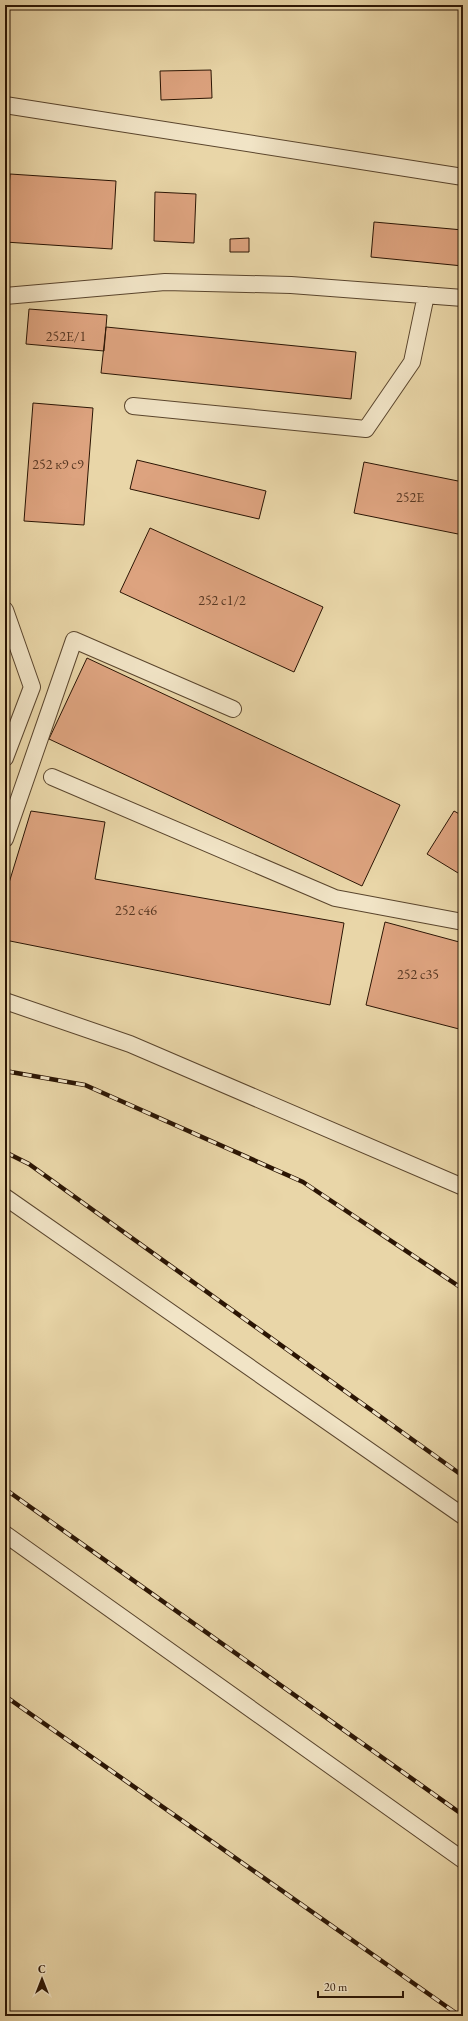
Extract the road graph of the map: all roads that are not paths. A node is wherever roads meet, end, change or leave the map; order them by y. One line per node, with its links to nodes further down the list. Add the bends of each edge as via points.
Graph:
1 (5, 105): 2 (lane)
2 (463, 177)
3 (426, 295): 4 (lane, via 291,285 165,282); 5 (lane); 6 (lane, via 412,362 366,429)
4 (5, 296)
5 (463, 298)
6 (133, 406)
7 (5, 610): 9 (lane, via 32,687)
8 (233, 709): 11 (lane, via 74,640)
9 (5, 758)
10 (52, 777): 12 (lane, via 335,898)
11 (5, 839)
12 (463, 922)
13 (5, 1001): 14 (lane, via 130,1044)
14 (463, 1187)
15 (5, 1197): 16 (lane)
16 (463, 1516)
17 (5, 1534): 18 (lane)
18 (463, 1860)

